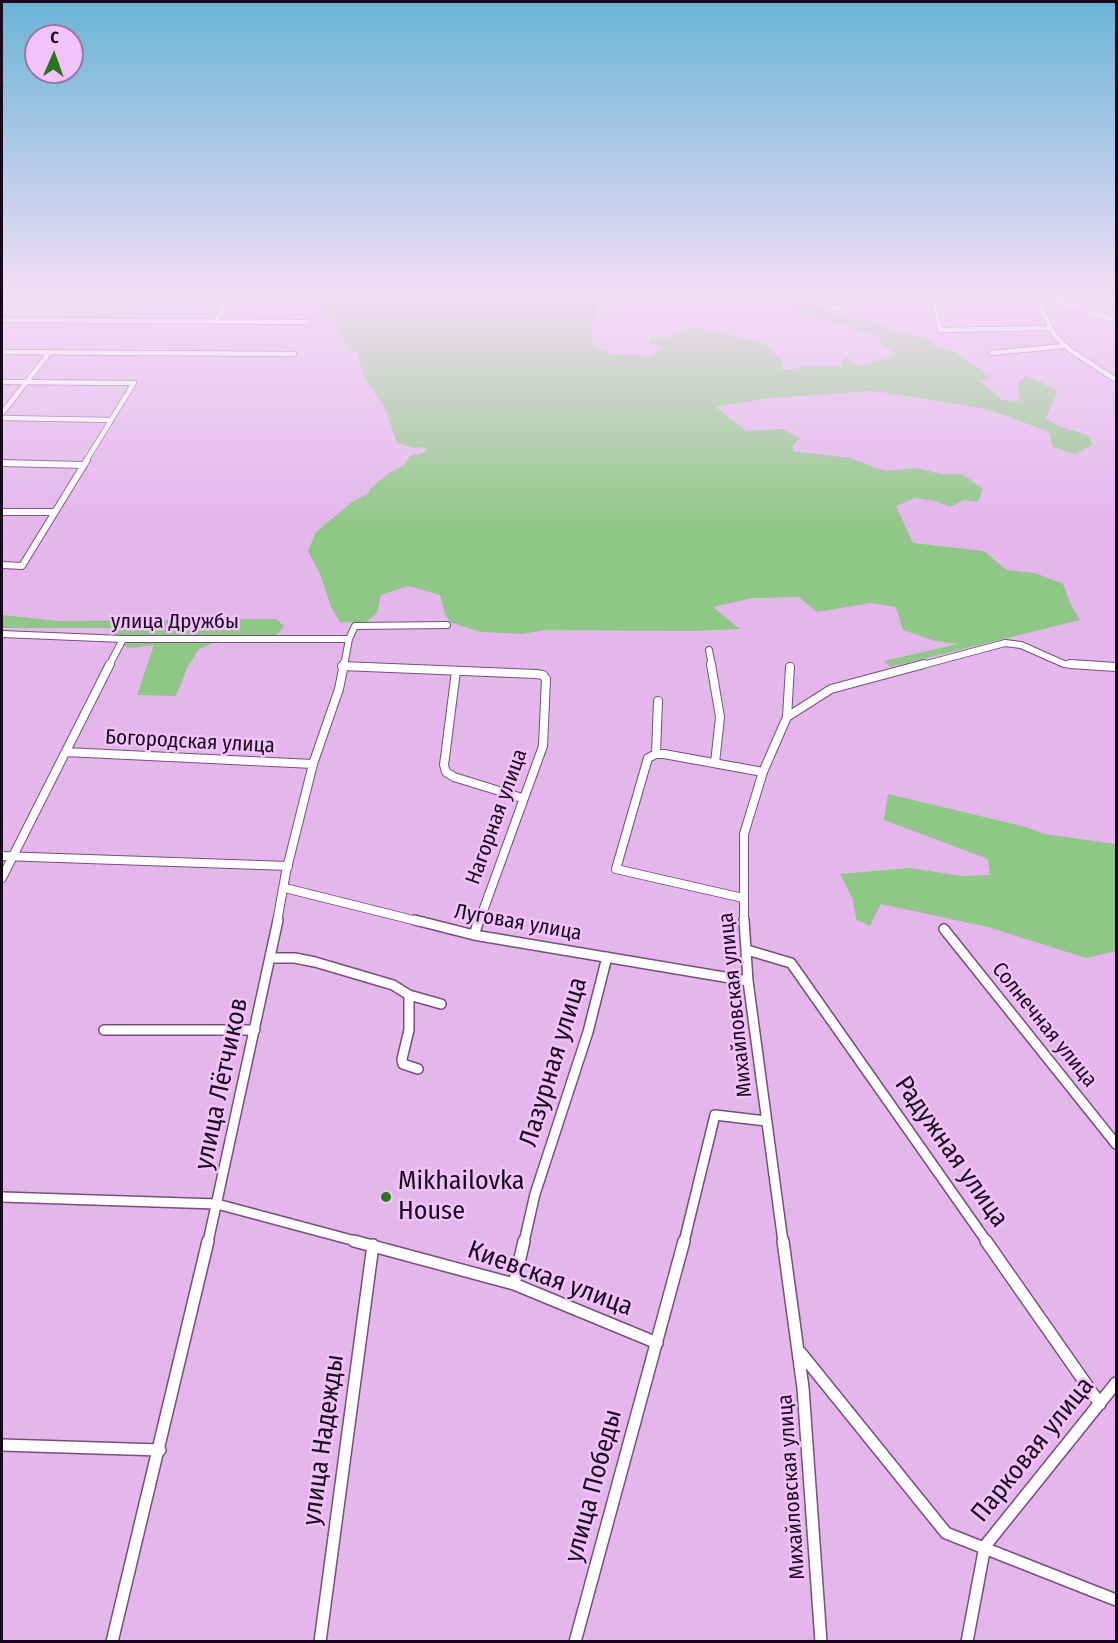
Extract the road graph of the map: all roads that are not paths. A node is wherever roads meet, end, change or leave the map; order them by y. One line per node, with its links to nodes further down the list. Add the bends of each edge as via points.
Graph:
1 (33, 374): 3 (street)
2 (2, 382): 3 (street)
3 (27, 382): 4 (street); 6 (street, via 134,383)
4 (2, 413)
5 (2, 418): 6 (street)
6 (111, 420): 8 (street)
7 (2, 464): 8 (street)
8 (84, 465): 10 (street)
9 (2, 512): 10 (street)
10 (54, 512): 11 (street, via 22,566)
11 (2, 566)
12 (447, 625): 15 (street, via 355,626)
13 (2, 633): 14 (street, улица Дружбы)
14 (123, 639): 15 (street, улица Дружбы); 23 (street)
15 (349, 639): 17 (street, улица Лётчиков)
16 (708, 650): 25 (street, via 720,717)
17 (342, 666): 20 (street); 26 (street, улица Лётчиков, via 339,689)
18 (790, 667): 22 (street)
19 (1116, 667): 22 (street, via 1064,664 1021,645 1005,643 831,689)
20 (456, 670): 28 (street, via 446,772); 28 (street, Нагорная улица, via 543,675 546,679 543,746)
21 (658, 701): 24 (street)
22 (787, 717): 27 (street, Михайловская улица)
23 (66, 752): 26 (street, Богородская улица); 30 (street)
24 (656, 754): 25 (street); 34 (street, via 648,758 616,869)
25 (715, 762): 27 (street)
26 (313, 764): 31 (street, улица Лётчиков)
27 (763, 772): 34 (street, Михайловская улица, via 744,834)
28 (522, 798): 36 (street, Нагорная улица)
29 (2, 856): 30 (street)
30 (12, 856): 31 (street); 32 (street)
31 (288, 866): 33 (street, улица Лётчиков)
32 (2, 878)
33 (285, 888): 36 (street, Луговая улица); 39 (street, улица Лётчиков)
34 (743, 898): 37 (street, Михайловская улица)
35 (944, 929): 47 (street, Солнечная улица)
36 (474, 935): 38 (street, Луговая улица)
37 (747, 950): 40 (street, Михайловская улица); 55 (street, Радужная улица, via 790,963)
38 (607, 957): 40 (street, Луговая улица); 51 (street, Лазурная улица, via 588,1032 535,1194)
39 (271, 958): 41 (street, via 295,957 315,962 393,985); 44 (street, улица Лётчиков)
40 (748, 981): 46 (street, Михайловская улица)
41 (409, 995): 42 (street); 45 (street, via 402,1059 403,1064)
42 (441, 1004)
43 (104, 1030): 44 (street)
44 (255, 1030): 49 (street, улица Лётчиков)
45 (418, 1069)
46 (766, 1121): 52 (street, улица Победы, via 715,1115); 53 (street, Михайловская улица)
47 (1116, 1144)
48 (2, 1197): 49 (street, Киевская улица)
49 (217, 1204): 50 (street, Киевская улица); 57 (street, улица Лётчиков)
50 (374, 1245): 51 (street, Киевская улица); 61 (street, улица Надежды)
51 (514, 1284): 52 (street, Киевская улица)
52 (657, 1342): 62 (street, улица Победы)
53 (799, 1351): 58 (street, via 946,1533); 63 (street, Михайловская улица)
54 (1116, 1383): 55 (street, Парковая улица)
55 (1100, 1404): 58 (street, Парковая улица)
56 (2, 1445): 57 (street)
57 (160, 1450): 60 (street, улица Лётчиков)
58 (985, 1546): 59 (street); 64 (street)
59 (1116, 1600)
60 (112, 1641)
61 (320, 1641)
62 (575, 1641)
63 (820, 1641)
64 (968, 1641)

